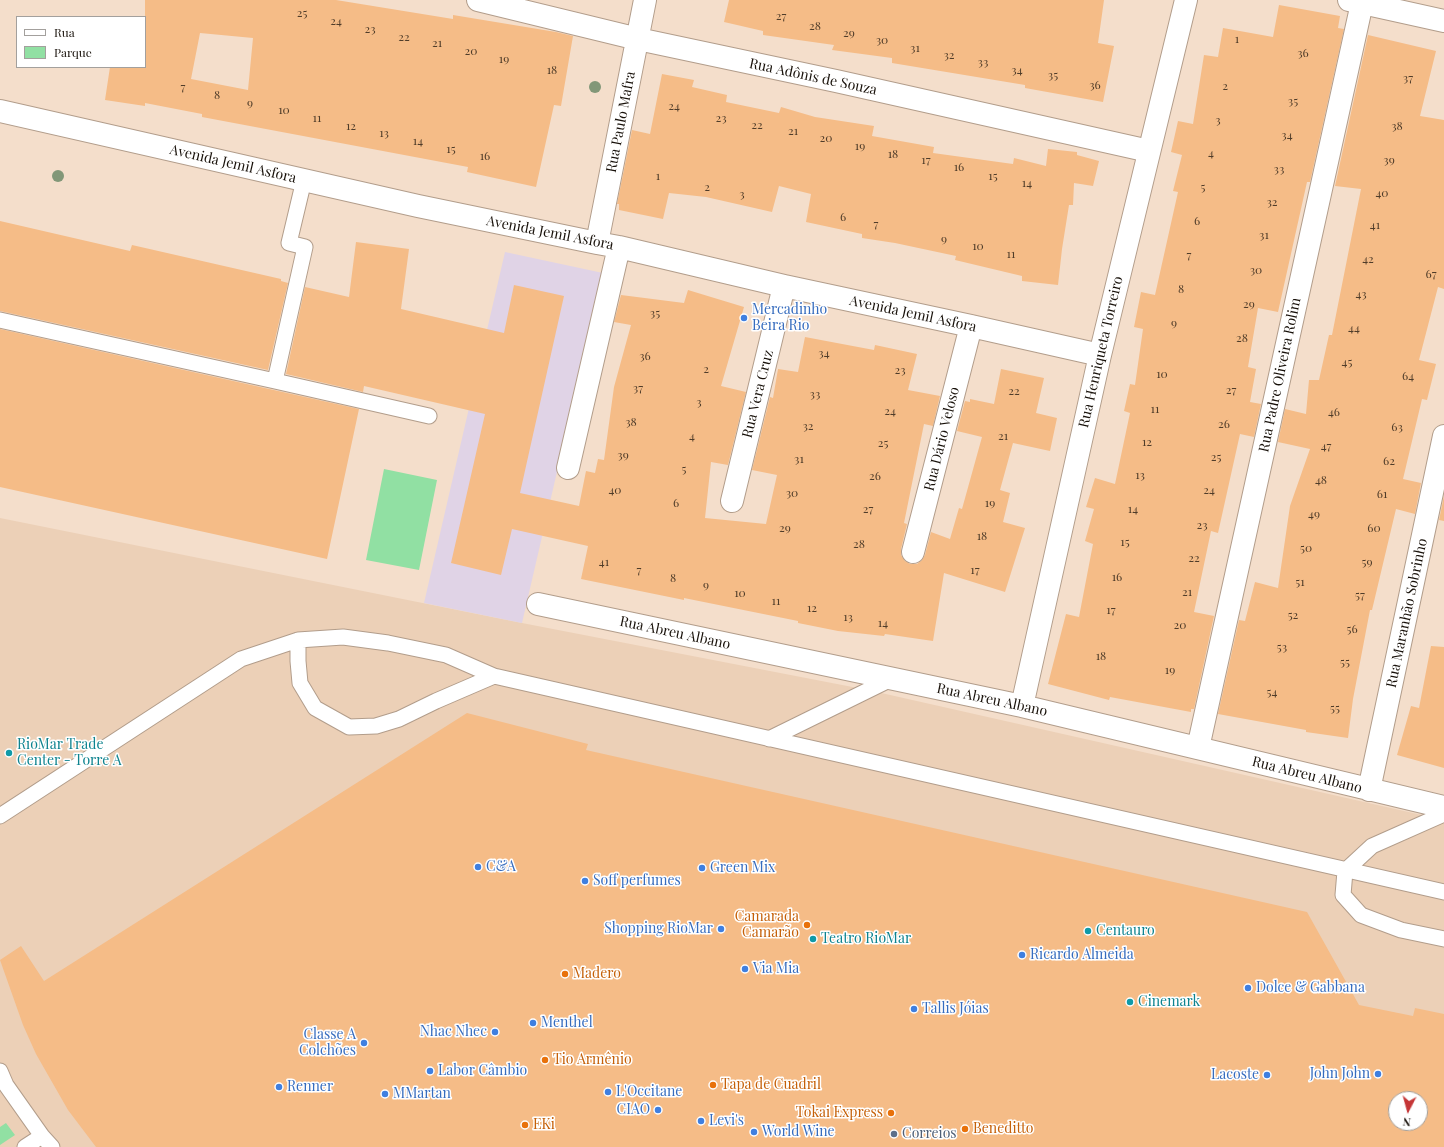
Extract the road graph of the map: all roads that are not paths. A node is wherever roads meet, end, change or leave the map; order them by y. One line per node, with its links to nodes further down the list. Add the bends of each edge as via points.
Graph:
1 (478, 0): 6 (street, Rua Adônis de Souza)
2 (645, 0): 6 (street, Rua Paulo Mafra)
3 (1186, 0): 8 (street, Rua Henriqueta Torreiro)
4 (1356, 1): 5 (street); 28 (street, Rua Padre Oliveira Rolim)
5 (1444, 21)
6 (638, 39): 8 (street, Rua Adônis de Souza); 10 (street, Rua Paulo Mafra)
7 (0, 110): 9 (street, Avenida Jemil Asfora)
8 (1149, 151): 15 (street, Rua Henriqueta Torreiro)
9 (304, 180): 10 (street, Avenida Jemil Asfora); 16 (lane, via 289,243 305,247)
10 (597, 243): 11 (street, Avenida Jemil Asfora)
11 (619, 247): 12 (street, Avenida Jemil Asfora); 19 (street)
12 (784, 286): 14 (street, Avenida Jemil Asfora); 20 (street, Rua Vera Cruz)
13 (0, 320): 16 (lane)
14 (971, 326): 15 (street, Avenida Jemil Asfora); 21 (street, Rua Dário Veloso)
15 (1100, 355): 26 (street, Rua Henriqueta Torreiro)
16 (275, 381): 17 (lane)
17 (429, 416)
18 (1444, 436): 29 (street, Rua Maranhão Sobrinho)
19 (568, 468)
20 (732, 501)
21 (913, 552)
22 (538, 604): 25 (street, Rua Abreu Albano)
23 (298, 640): 24 (lane, via 343,637 388,643 446,655); 24 (lane, via 300,683 315,708 349,727 376,726 399,719); 32 (lane, via 241,660)
24 (494, 676): 27 (lane)
25 (891, 679): 26 (street, Rua Abreu Albano); 27 (lane)
26 (1022, 706): 28 (street, Rua Abreu Albano)
27 (769, 739): 33 (lane)
28 (1198, 748): 29 (street, Rua Abreu Albano)
29 (1369, 790): 30 (street, Rua Abreu Albano)
30 (1444, 807)
31 (1444, 814): 33 (lane, via 1372,846)
32 (0, 816)
33 (1345, 871): 34 (lane); 35 (lane, via 1343,895 1361,914 1401,930)
34 (1444, 892)
35 (1444, 939)
36 (0, 1071): 37 (lane)
37 (3, 1087): 38 (lane)
38 (47, 1141): 39 (lane)
39 (25, 1147)

